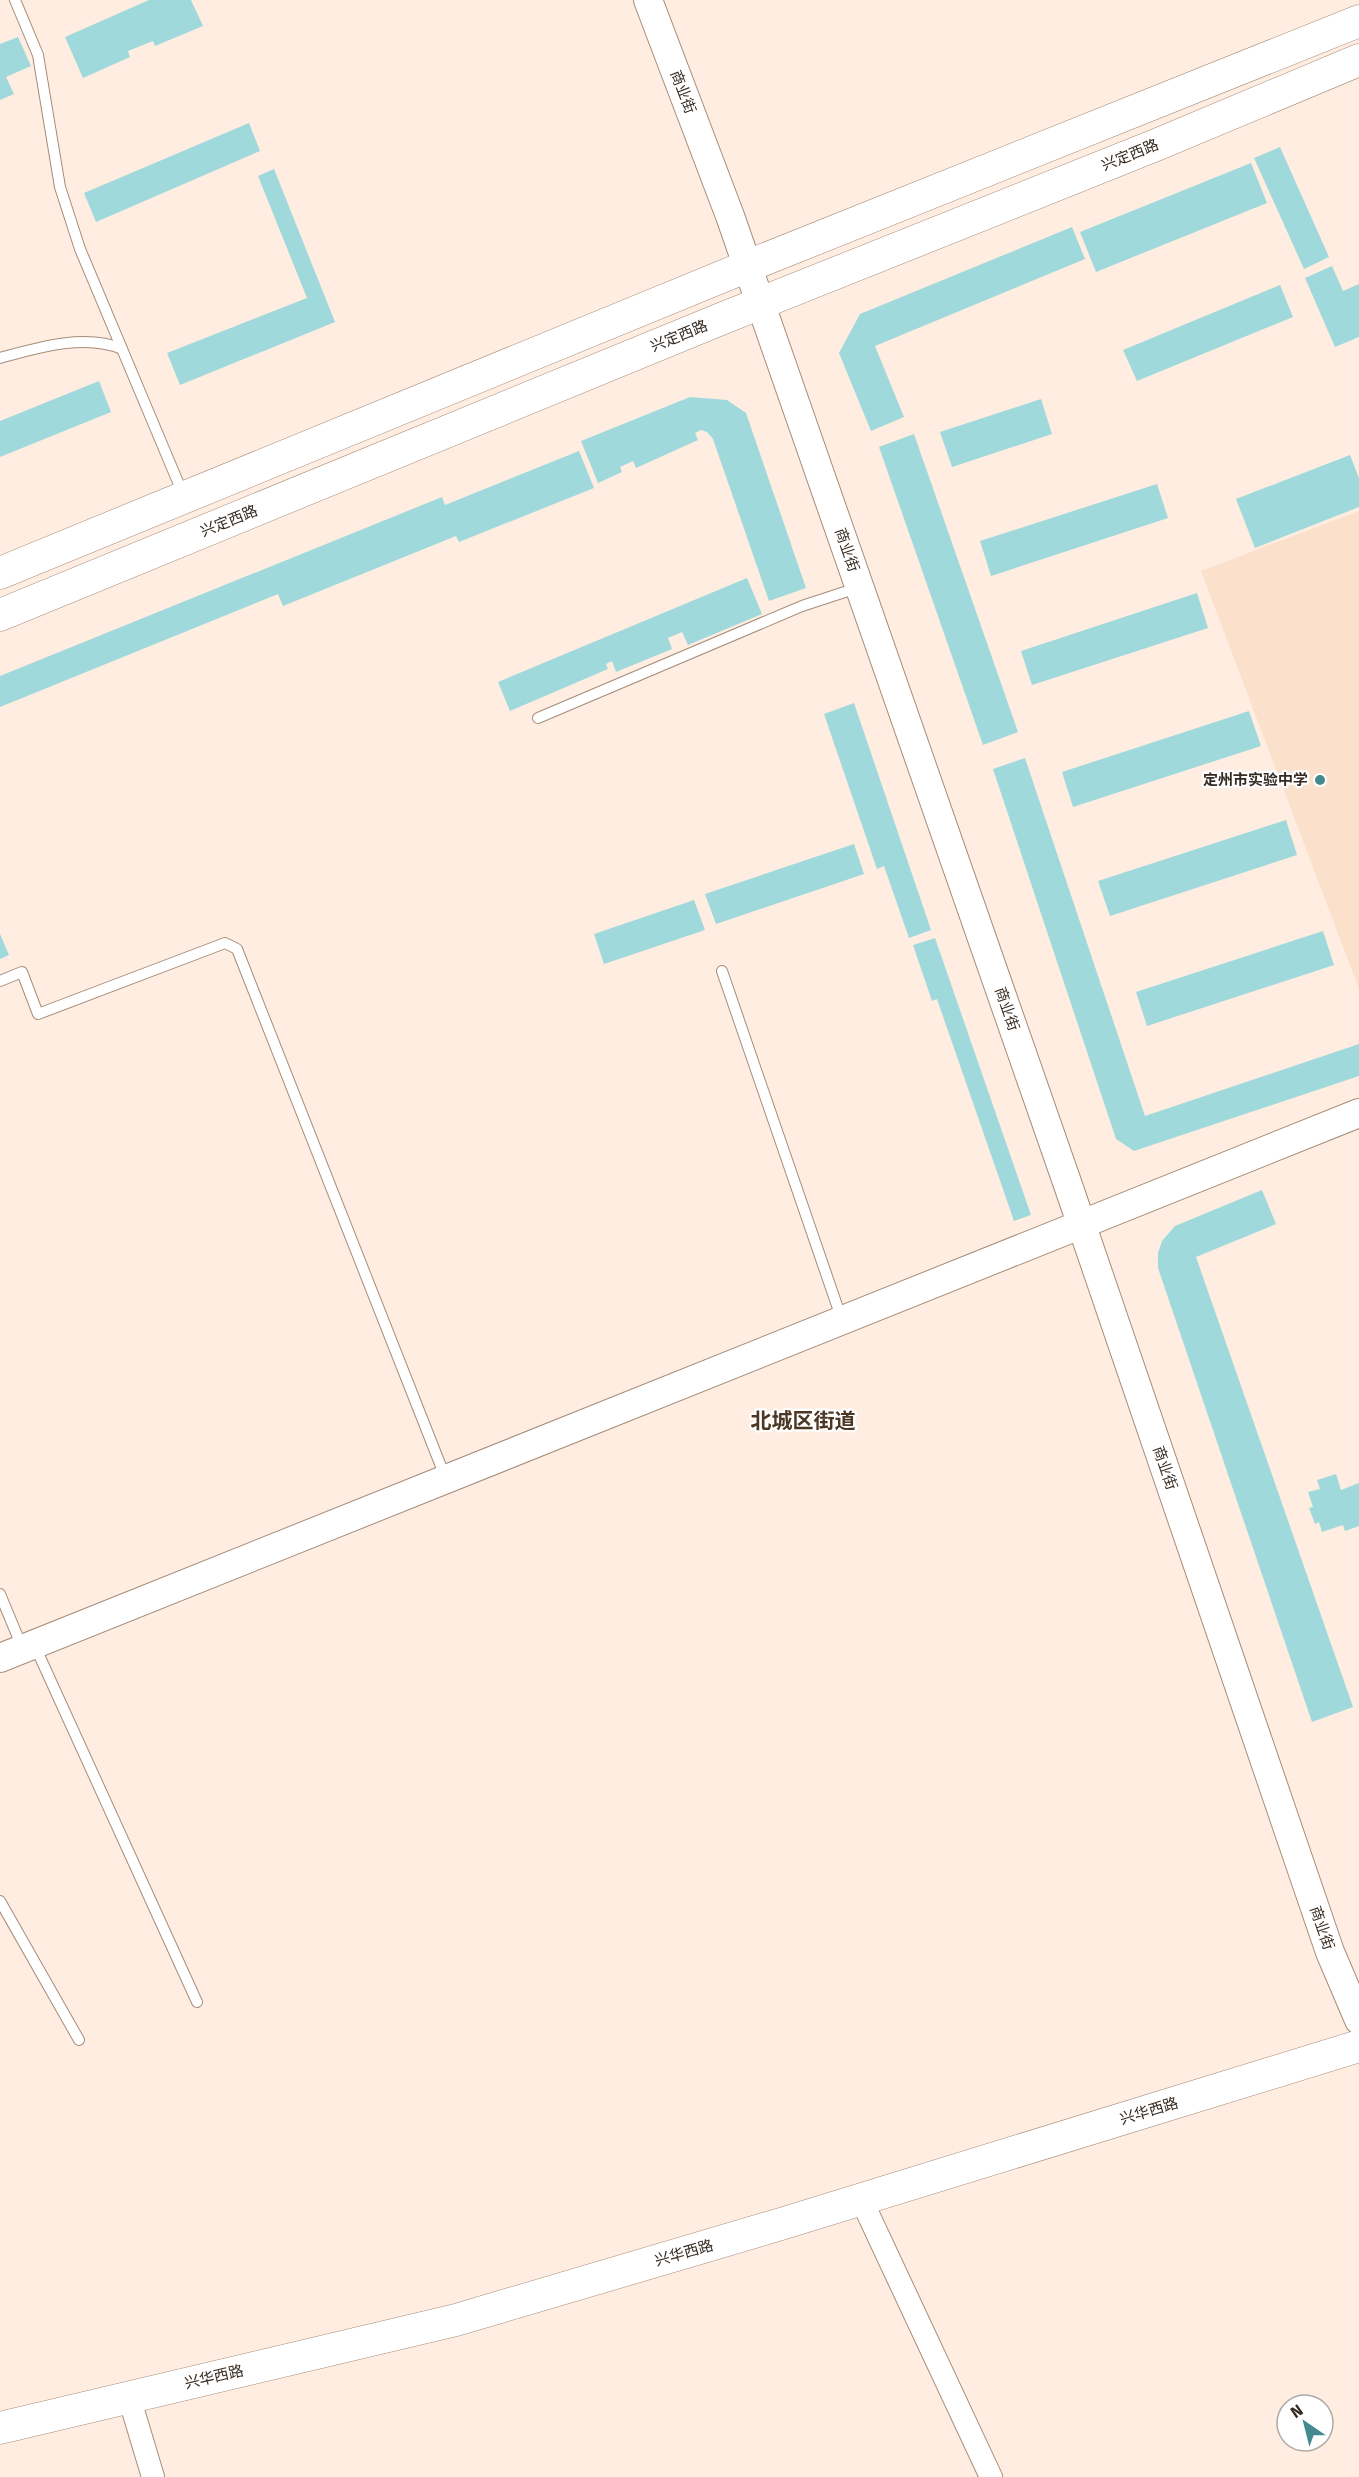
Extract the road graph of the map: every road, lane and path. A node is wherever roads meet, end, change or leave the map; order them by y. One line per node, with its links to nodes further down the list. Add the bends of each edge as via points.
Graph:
1 (15, 0): 7 (lane, via 38,55 60,187 80,249)
2 (648, 0): 5 (street, 商业街)
3 (1359, 21): 5 (main road)
4 (1359, 60): 6 (main road, 兴定西路)
5 (748, 267): 6 (street, 商业街); 9 (main road)
6 (761, 303): 11 (street, 商业街); 12 (main road, 兴定西路)
7 (122, 349): 8 (lane, via 86,342); 9 (lane)
8 (0, 358)
9 (185, 497): 10 (main road)
10 (0, 573)
11 (860, 587): 13 (lane, via 802,606); 17 (street, 商业街)
12 (0, 615)
13 (538, 718)
14 (722, 971): 18 (lane)
15 (0, 981): 19 (lane, via 22,972 38,1014 225,943 237,949)
16 (1359, 1113): 17 (street)
17 (1082, 1225): 18 (street); 24 (street, 商业街, via 1326,1941)
18 (842, 1321): 19 (street)
19 (446, 1479): 21 (street)
20 (0, 1594): 21 (lane)
21 (19, 1650): 23 (lane)
22 (0, 1901): 25 (lane)
23 (197, 2002)
24 (1359, 2020)
25 (79, 2040)
26 (1359, 2046): 27 (main road, 兴华西路)
27 (861, 2199): 28 (main road, 兴华西路, via 456,2320); 31 (street)
28 (129, 2397): 29 (main road, 兴华西路); 30 (street)
29 (0, 2428)
30 (153, 2477)
31 (991, 2477)

